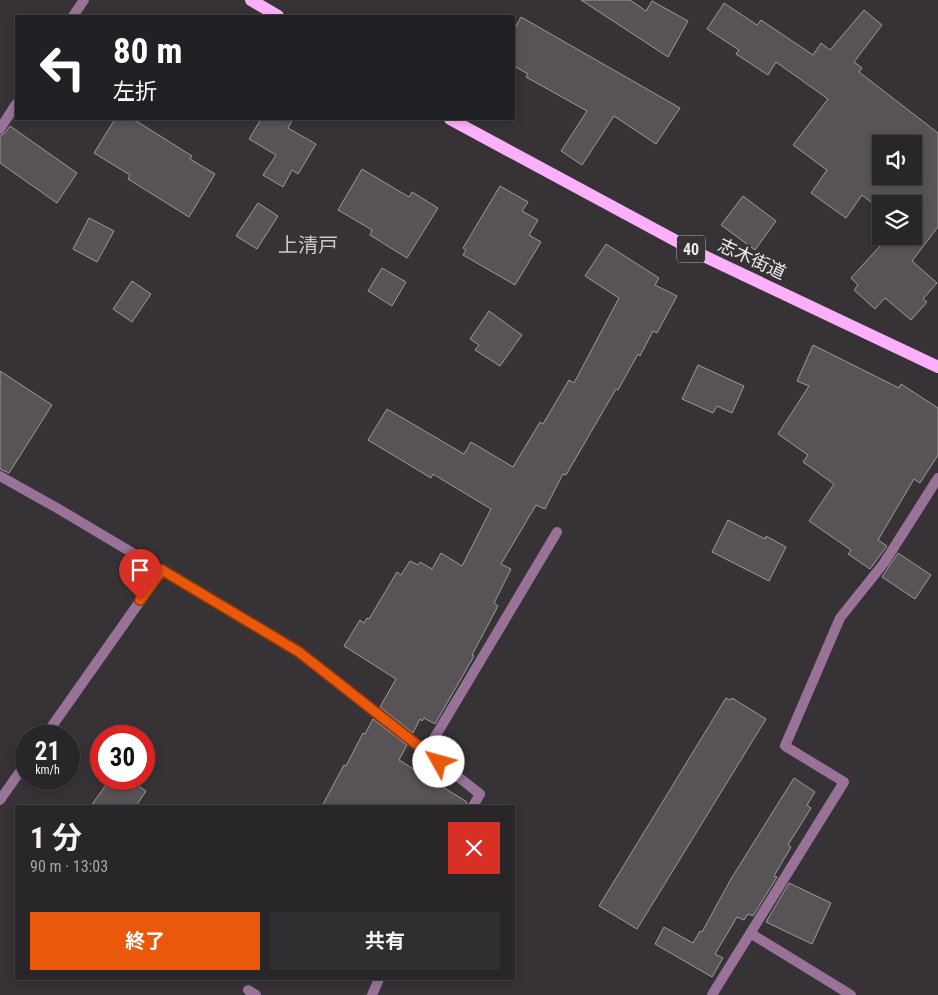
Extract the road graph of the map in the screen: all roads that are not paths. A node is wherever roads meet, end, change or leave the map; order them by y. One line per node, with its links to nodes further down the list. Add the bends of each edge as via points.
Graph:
1 (84, 0): 3 (street)
2 (251, 0): 4 (main road)
3 (74, 15)
4 (276, 15)
5 (15, 106): 7 (street)
6 (452, 120): 8 (main road, 志木街道 / 40, via 706,257)
7 (0, 129)
8 (938, 367)
9 (0, 476): 12 (street)
10 (938, 478): 18 (street, via 884,563 840,618 785,746 844,782)
11 (557, 532): 14 (street)
12 (162, 570): 13 (street); 14 (street, via 299,652)
13 (53, 725)
14 (426, 752): 17 (street, via 480,794)
15 (15, 779): 16 (street)
16 (0, 800)
17 (474, 805)
18 (750, 933): 21 (street); 22 (street)
19 (380, 980): 20 (street)
20 (372, 995)
21 (712, 995)
22 (851, 995)

